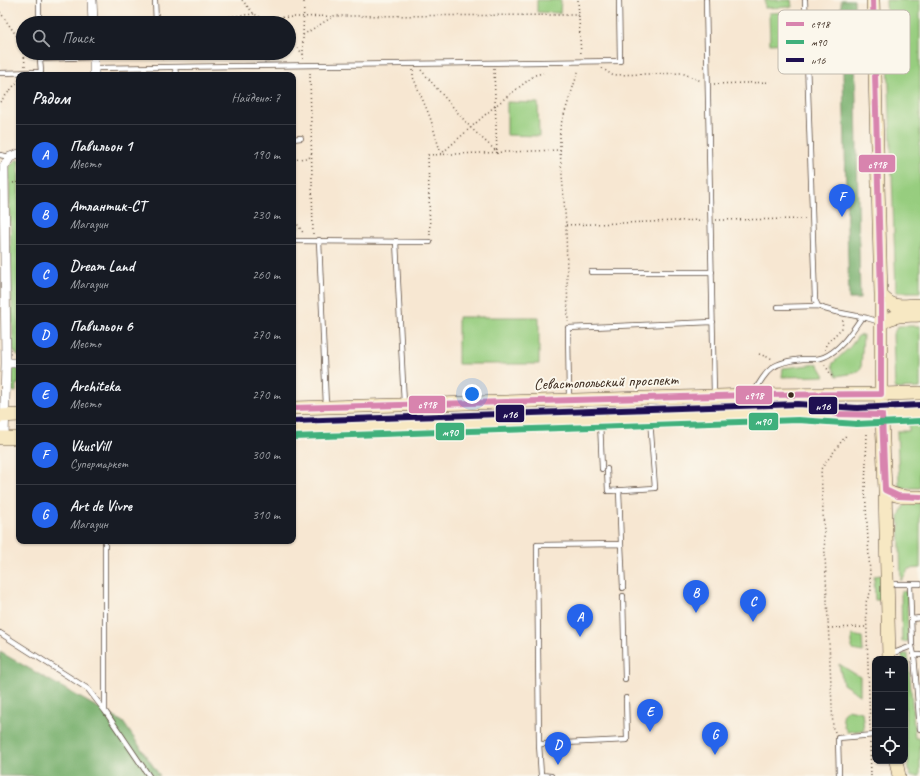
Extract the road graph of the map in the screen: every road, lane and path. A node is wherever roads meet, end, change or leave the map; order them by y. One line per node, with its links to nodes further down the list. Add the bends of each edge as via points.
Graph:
1 (39, 0): 17 (lane)
2 (92, 0): 18 (street)
3 (155, 0): 19 (lane)
4 (242, 0): 15 (path)
5 (307, 0): 11 (path)
6 (579, 0): 16 (path)
7 (619, 0): 33 (lane, via 620,61)
8 (706, 0): 50 (lane)
9 (805, 0): 12 (lane)
10 (873, 0): 13 (main road)
11 (304, 1): 24 (path)
12 (805, 10)
13 (873, 10)
14 (0, 12): 25 (path)
15 (254, 14): 20 (path); 21 (path)
16 (579, 15): 22 (path); 32 (path)
17 (39, 16)
18 (93, 16)
19 (156, 16)
20 (235, 16)
21 (258, 16)
22 (334, 16): 24 (path); 26 (path)
23 (296, 17): 24 (path)
24 (303, 17): 26 (path)
25 (16, 35)
26 (303, 35): 28 (path)
27 (296, 47): 28 (path)
28 (303, 55): 36 (path)
29 (25, 60): 40 (path)
30 (40, 60): 41 (lane)
31 (94, 60): 39 (street)
32 (581, 61): 33 (lane); 34 (lane); 56 (path, via 560,127)
33 (593, 61): 50 (path, via 612,75 682,74)
34 (494, 62): 35 (lane); 52 (path)
35 (414, 63): 37 (lane); 53 (path); 57 (path, via 413,77 430,117)
36 (303, 65): 37 (lane); 38 (lane)
37 (310, 65): 62 (path)
38 (175, 67): 39 (lane); 42 (lane)
39 (94, 71)
40 (26, 72)
41 (41, 72)
42 (176, 72)
43 (0, 73): 44 (lane)
44 (16, 73)
45 (543, 73): 52 (path, via 536,75)
46 (807, 74): 64 (lane)
47 (875, 74): 75 (main road)
48 (773, 82): 50 (path)
49 (16, 83): 51 (path)
50 (708, 84): 65 (lane)
51 (0, 102)
52 (495, 106): 53 (path); 58 (path)
53 (471, 128): 57 (path); 58 (path)
54 (301, 138): 55 (lane)
55 (296, 139)
56 (560, 150): 58 (path); 67 (path)
57 (441, 154): 58 (path); 72 (path, via 428,154)
58 (497, 154)
59 (0, 155): 61 (lane)
60 (16, 155): 61 (street)
61 (10, 157): 76 (street, via 4,167)
62 (312, 157): 63 (path); 69 (path)
63 (296, 160)
64 (812, 219): 65 (path); 78 (lane, via 815,300)
65 (710, 220): 67 (path); 74 (lane)
66 (296, 222): 69 (path)
67 (566, 225): 85 (path)
68 (296, 240): 69 (lane)
69 (311, 240): 70 (lane)
70 (319, 240): 71 (lane); 99 (lane)
71 (396, 241): 72 (lane); 98 (lane)
72 (430, 242)
73 (591, 272): 74 (lane)
74 (712, 272): 83 (lane)
75 (881, 295): 77 (main road, via 894,306); 84 (main road)
76 (3, 305): 89 (street)
77 (920, 305)
78 (818, 306): 79 (lane); 80 (lane)
79 (778, 307)
80 (843, 314): 82 (lane); 86 (path, via 842,328 826,344)
81 (920, 315): 84 (main road, via 889,318)
82 (862, 317): 84 (lane); 95 (lane, via 847,338 829,354 818,359 798,360 770,368)
83 (713, 322): 85 (lane); 96 (lane)
84 (882, 323): 94 (main road)
85 (568, 328): 97 (lane)
86 (823, 353)
87 (759, 354): 91 (path, via 777,360)
88 (823, 362): 92 (path)
89 (6, 363): 90 (street); 104 (street)
90 (16, 363)
91 (771, 363)
92 (833, 378)
93 (920, 392): 94 (main road, Севастопольский проспект)
94 (881, 394): 95 (main road, Севастопольский проспект); 103 (main road)
95 (752, 395): 96 (main road, Севастопольский проспект)
96 (714, 396): 97 (main road, Севастопольский проспект)
97 (569, 400): 98 (main road, Севастопольский проспект)
98 (404, 404): 99 (main road, Севастопольский проспект)
99 (326, 407): 100 (main road, Севастопольский проспект)
100 (296, 408)
101 (920, 413): 103 (main road)
102 (16, 415): 104 (main road)
103 (882, 415): 105 (main road, via 798,412); 113 (main road)
104 (2, 416): 110 (street)
105 (650, 417): 106 (main road); 112 (lane, via 655,488)
106 (600, 419): 107 (main road); 112 (lane, via 608,491)
107 (296, 429)
108 (847, 434): 125 (path, via 821,469)
109 (866, 434): 124 (path, via 865,489 870,591 866,602)
110 (2, 438): 111 (main road)
111 (16, 438)
112 (619, 490): 116 (lane)
113 (886, 490): 114 (main road, via 903,497); 117 (main road)
114 (920, 497)
115 (105, 544): 134 (lane)
116 (621, 544): 120 (lane); 138 (lane, via 537,545)
117 (887, 584): 118 (lane); 130 (main road)
118 (910, 584): 119 (lane); 122 (lane)
119 (920, 584)
120 (623, 588)
121 (624, 596): 132 (lane)
122 (912, 618): 123 (lane); 127 (lane)
123 (920, 618)
124 (867, 627): 125 (path); 136 (path)
125 (828, 628): 137 (path, via 833,728)
126 (0, 632): 134 (lane, via 88,689)
127 (912, 646): 128 (lane); 131 (lane)
128 (914, 655): 129 (lane); 135 (lane)
129 (920, 655)
130 (889, 656)
131 (891, 656)
132 (625, 679)
133 (626, 698): 138 (lane, via 627,740)
134 (105, 711): 140 (lane)
135 (920, 729)
136 (872, 735): 137 (lane); 143 (path)
137 (838, 738): 142 (lane)
138 (539, 744): 141 (lane, via 541,776)
139 (897, 764): 144 (main road)
140 (149, 776)
141 (551, 776)
142 (839, 776)
143 (871, 776)
144 (899, 776)

